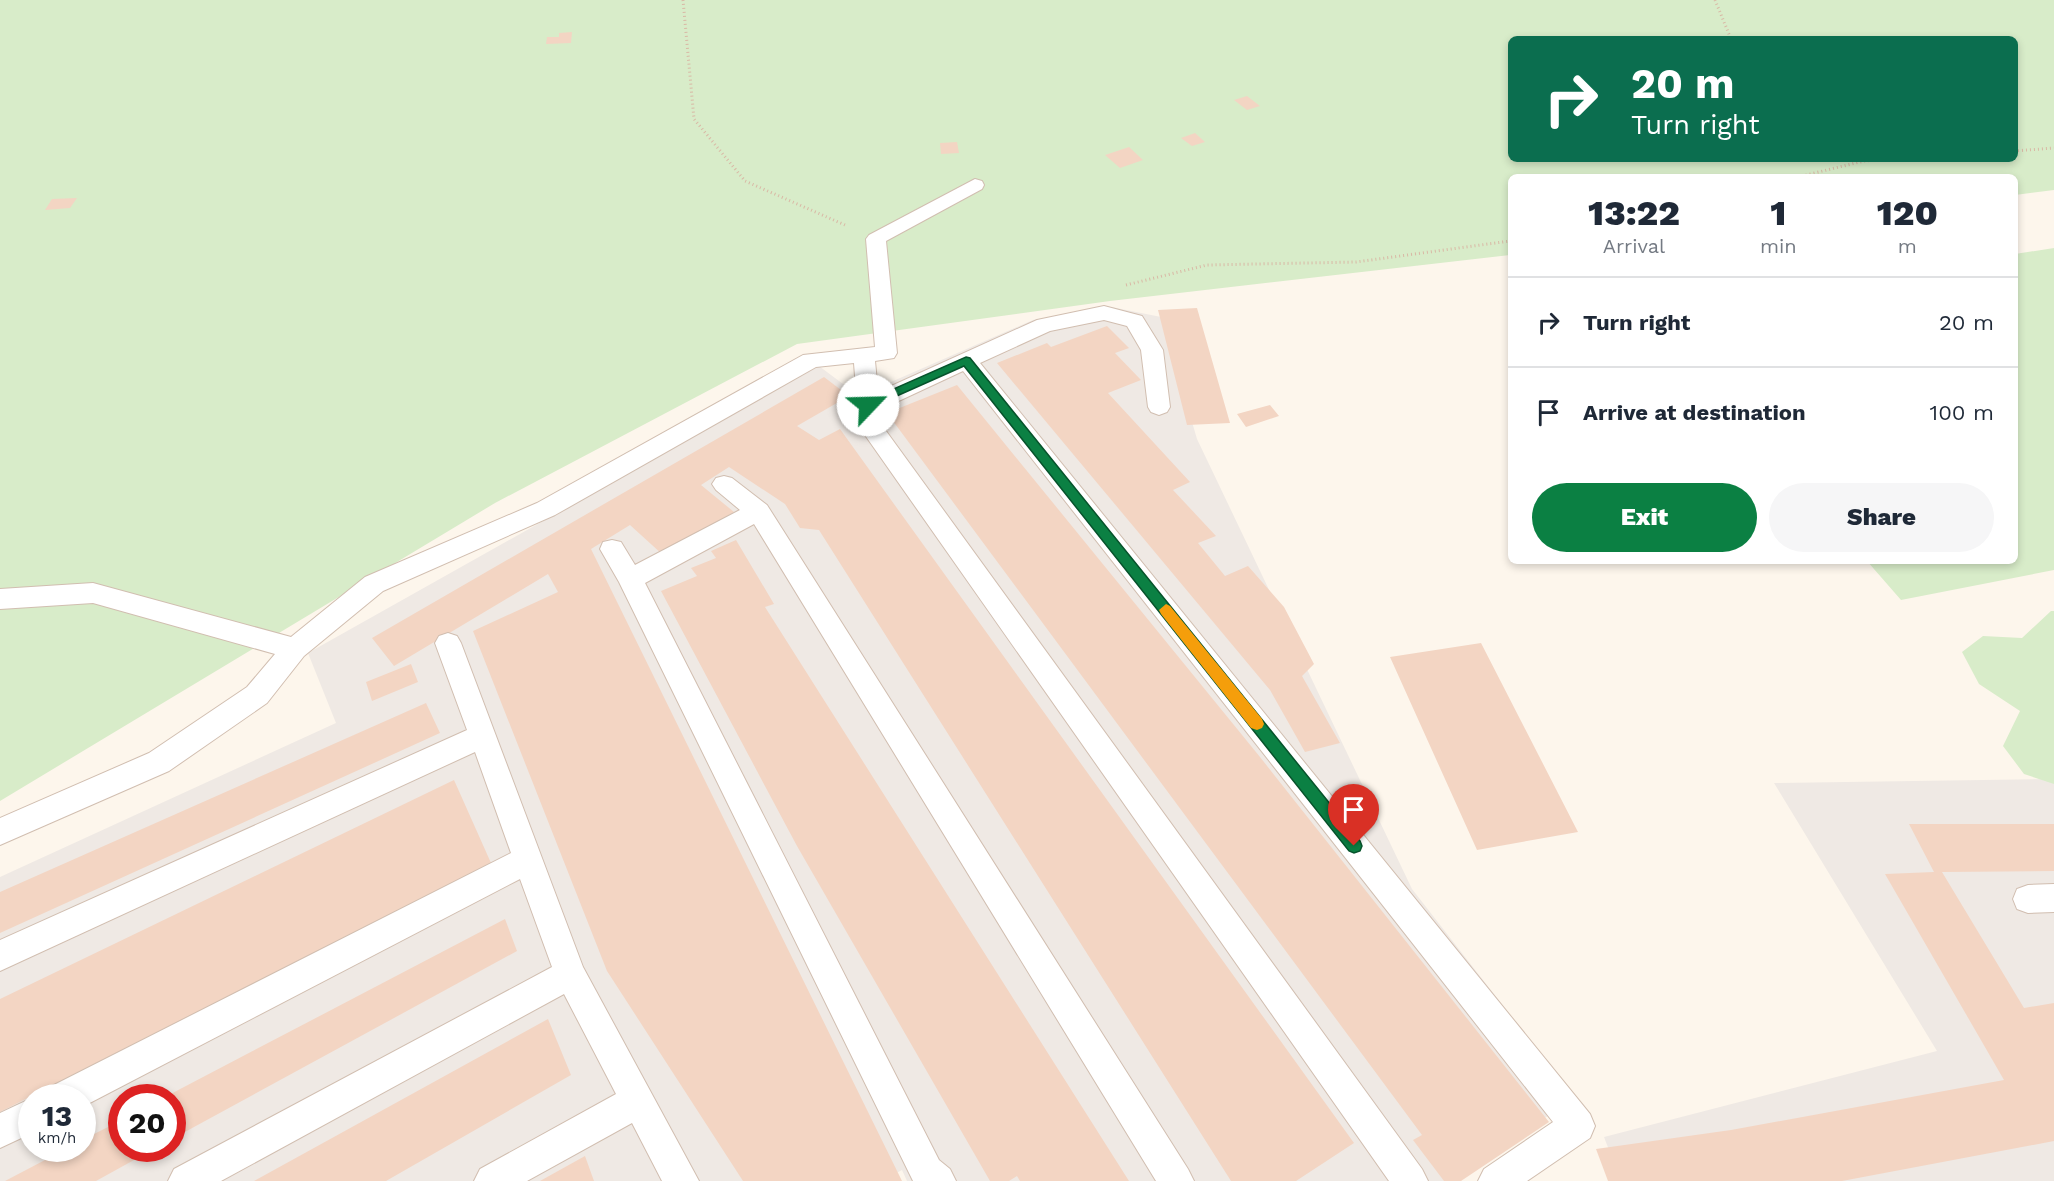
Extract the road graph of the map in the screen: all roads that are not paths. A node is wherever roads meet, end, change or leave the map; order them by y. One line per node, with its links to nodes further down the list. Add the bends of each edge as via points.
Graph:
1 (975, 185): 2 (lane, via 876,239 886,353)
2 (864, 356): 4 (lane); 12 (lane, via 811,360 546,509 374,584)
3 (966, 360): 4 (lane); 5 (lane, via 1044,326 1104,313 1135,321 1147,340 1152,350); 22 (lane, via 1578,1126)
4 (868, 405): 28 (lane, via 861,412)
5 (1159, 407)
6 (724, 484): 7 (lane)
7 (758, 511): 9 (lane); 27 (lane)
8 (612, 549): 9 (lane)
9 (630, 579): 26 (lane, via 927,1172)
10 (0, 599): 12 (lane, via 93,593)
11 (448, 643): 13 (lane)
12 (295, 649): 14 (lane, via 257,695 159,762)
13 (483, 735): 15 (lane); 16 (lane)
14 (0, 832)
15 (529, 859): 17 (lane); 18 (lane)
16 (0, 956)
17 (570, 974): 19 (lane); 23 (lane)
18 (91, 1084)
19 (638, 1101): 24 (lane); 25 (lane)
20 (18, 1121): 21 (lane)
21 (0, 1131)
22 (1511, 1179)
23 (186, 1181)
24 (492, 1181)
25 (681, 1181)
26 (938, 1181)
27 (1176, 1181)
28 (1410, 1181)

